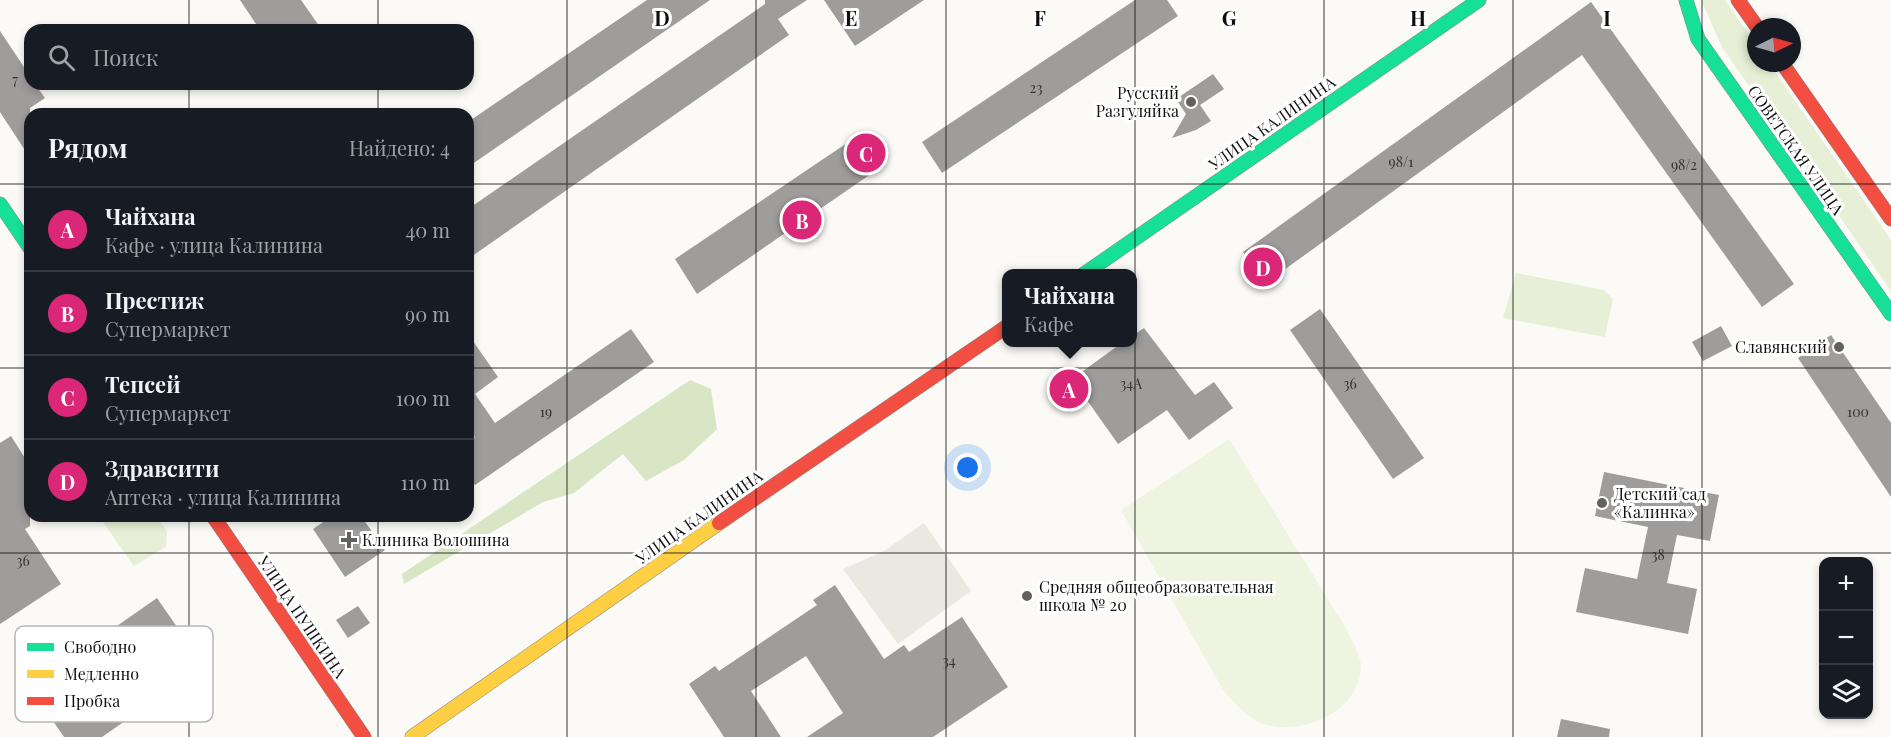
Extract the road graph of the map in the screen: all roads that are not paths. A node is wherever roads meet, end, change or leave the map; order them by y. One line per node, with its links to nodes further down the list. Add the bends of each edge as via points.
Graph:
1 (1479, 0): 9 (main road, УЛИЦА КАЛИНИНА)
2 (1686, 0): 10 (main road, СОВЕТСКАЯ УЛИЦА, via 1698,39)
3 (1738, 0): 4 (main road)
4 (1751, 18)
5 (1788, 72): 7 (main road)
6 (0, 204): 8 (main road)
7 (1891, 219)
8 (24, 239)
9 (1090, 269)
10 (1891, 314)
11 (1002, 330): 14 (main road, УЛИЦА КАЛИНИНА)
12 (217, 522): 13 (main road, УЛИЦА ПУШКИНА)
13 (364, 737)
14 (412, 737)

